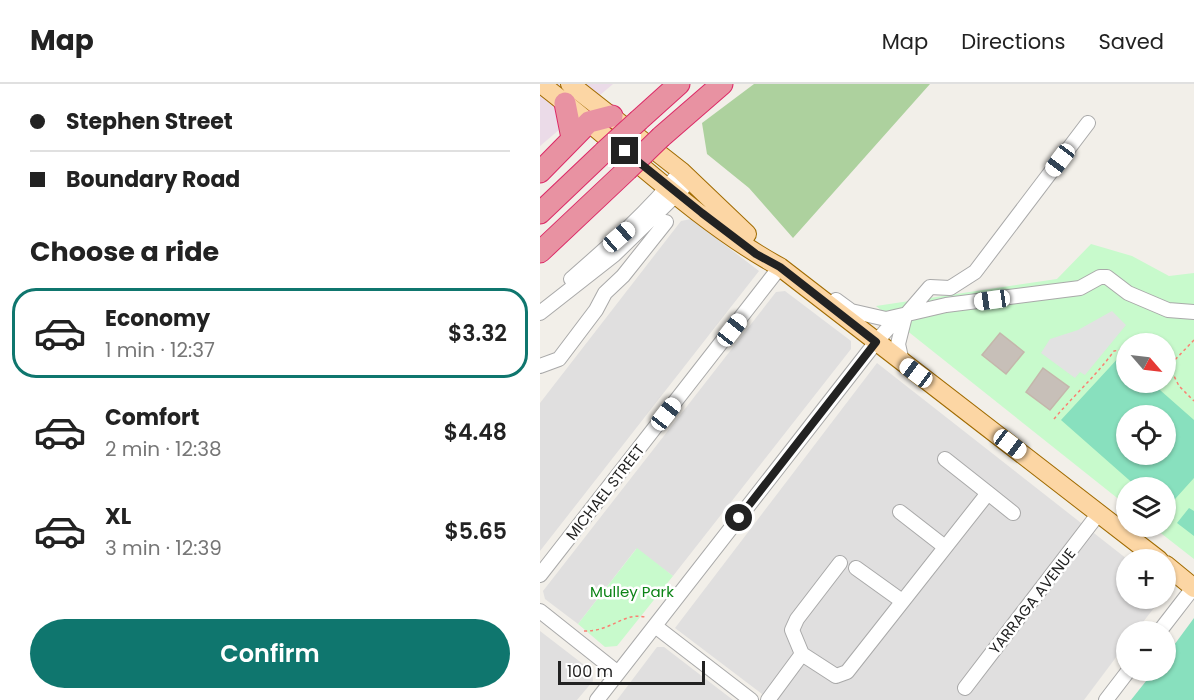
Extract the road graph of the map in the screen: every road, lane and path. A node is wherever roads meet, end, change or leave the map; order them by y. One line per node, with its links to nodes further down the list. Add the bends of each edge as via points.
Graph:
1 (541, 84): 4 (main road)
2 (679, 84): 12 (highway, bridge)
3 (722, 84): 14 (highway, bridge)
4 (568, 93): 5 (main road); 6 (main road); 8 (highway)
5 (612, 116): 6 (highway); 10 (main road)
6 (589, 122): 8 (highway); 11 (main road)
7 (1088, 123): 20 (street, via 975,272 950,288 930,287)
8 (572, 138): 9 (highway)
9 (540, 172)
10 (685, 175): 11 (street); 15 (main road)
11 (673, 190): 15 (main road, via 756,254); 17 (street); 19 (street, via 596,270)
12 (540, 213)
13 (666, 222): 26 (street, via 624,276 605,293 559,359)
14 (540, 252)
15 (780, 267): 16 (main road); 40 (street, MICHAEL STREET)
16 (812, 292): 20 (street, via 832,298 851,311 886,319); 22 (main road)
17 (540, 301)
18 (1194, 312): 20 (street, via 1168,310 1128,292 1107,277 1100,277 1080,288 946,305)
19 (540, 313)
20 (905, 316): 22 (street); 25 (street, via 898,344)
21 (1194, 340): 24 (path)
22 (876, 342): 25 (main road); 45 (street)
23 (1116, 351): 29 (path)
24 (1176, 359)
25 (902, 362): 34 (main road)
26 (540, 366)
27 (1176, 380): 28 (path)
28 (1194, 401)
29 (1054, 419)
30 (945, 459): 31 (street)
31 (988, 493): 33 (street); 35 (street)
32 (900, 512): 35 (street)
33 (1013, 513)
34 (1099, 513): 36 (main road); 50 (street, YARRAGA AVENUE)
35 (945, 547): 42 (street)
36 (1145, 549)
37 (840, 563): 47 (street, via 792,630)
38 (856, 568): 42 (street)
39 (1176, 573): 41 (main road)
40 (540, 575)
41 (1194, 588): 44 (street)
42 (902, 601): 47 (street, via 847,672 836,676)
43 (540, 611): 46 (street)
44 (1168, 621)
45 (655, 626): 46 (path, via 645,617 628,617 609,628 575,630); 48 (street); 52 (street)
46 (571, 636): 48 (street)
47 (802, 654): 53 (street)
48 (618, 673): 51 (street)
49 (1121, 681): 54 (street)
50 (965, 688)
51 (597, 700)
52 (751, 700)
53 (768, 700)
54 (1106, 700)

